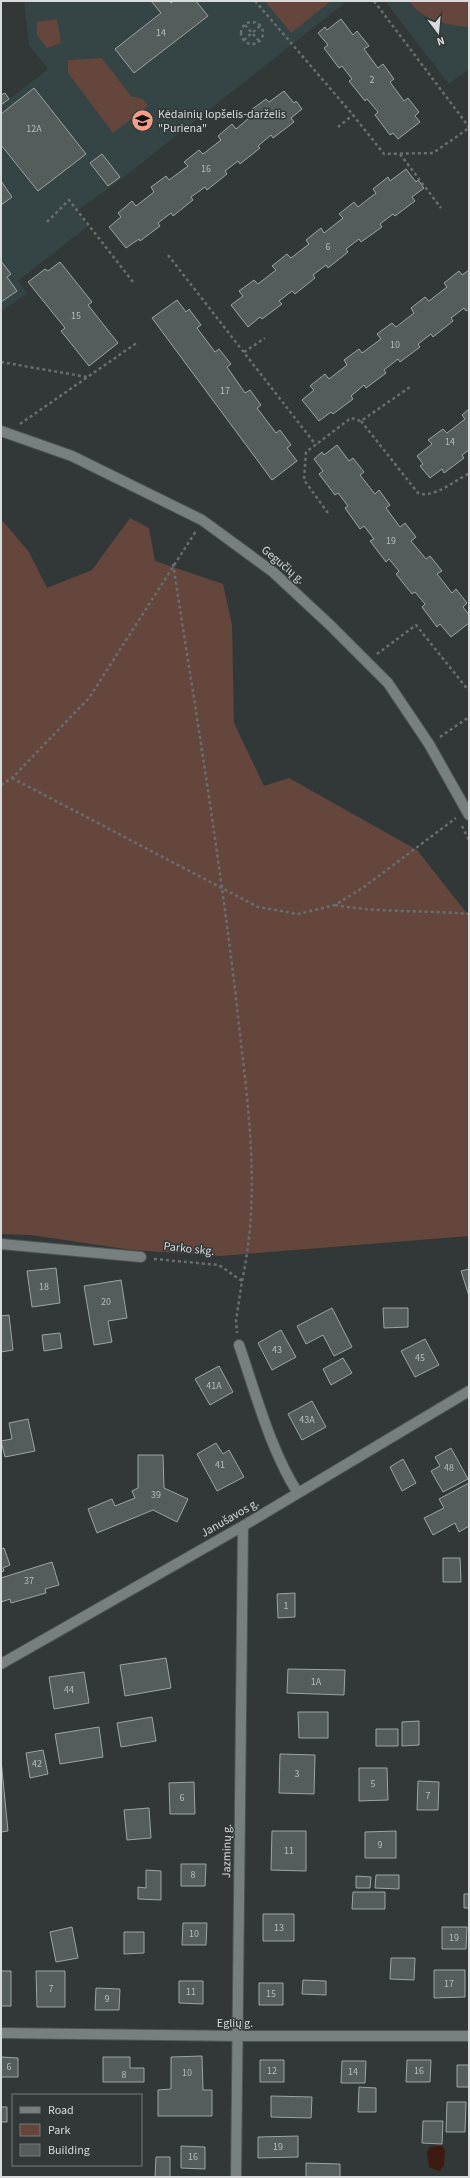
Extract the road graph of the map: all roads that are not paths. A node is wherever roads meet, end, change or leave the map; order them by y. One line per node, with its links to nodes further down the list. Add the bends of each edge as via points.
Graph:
1 (6, 432): 2 (street, Gegučių g., via 72,456 202,520 273,572 388,683 429,744)
2 (469, 815)
3 (1, 1244): 4 (street)
4 (142, 1258)
5 (239, 1345): 7 (street, via 270,1432)
6 (469, 1391): 7 (street, Janušavos g.)
7 (298, 1493): 8 (street, Janušavos g.)
8 (243, 1526): 9 (street, Janušavos g.); 11 (street, Jazminų g.)
9 (1, 1664)
10 (1, 2033): 11 (street, Eglių g.)
11 (238, 2036): 12 (street, Eglių g.); 13 (street, Jazminų g.)
12 (469, 2036)
13 (236, 2177)

